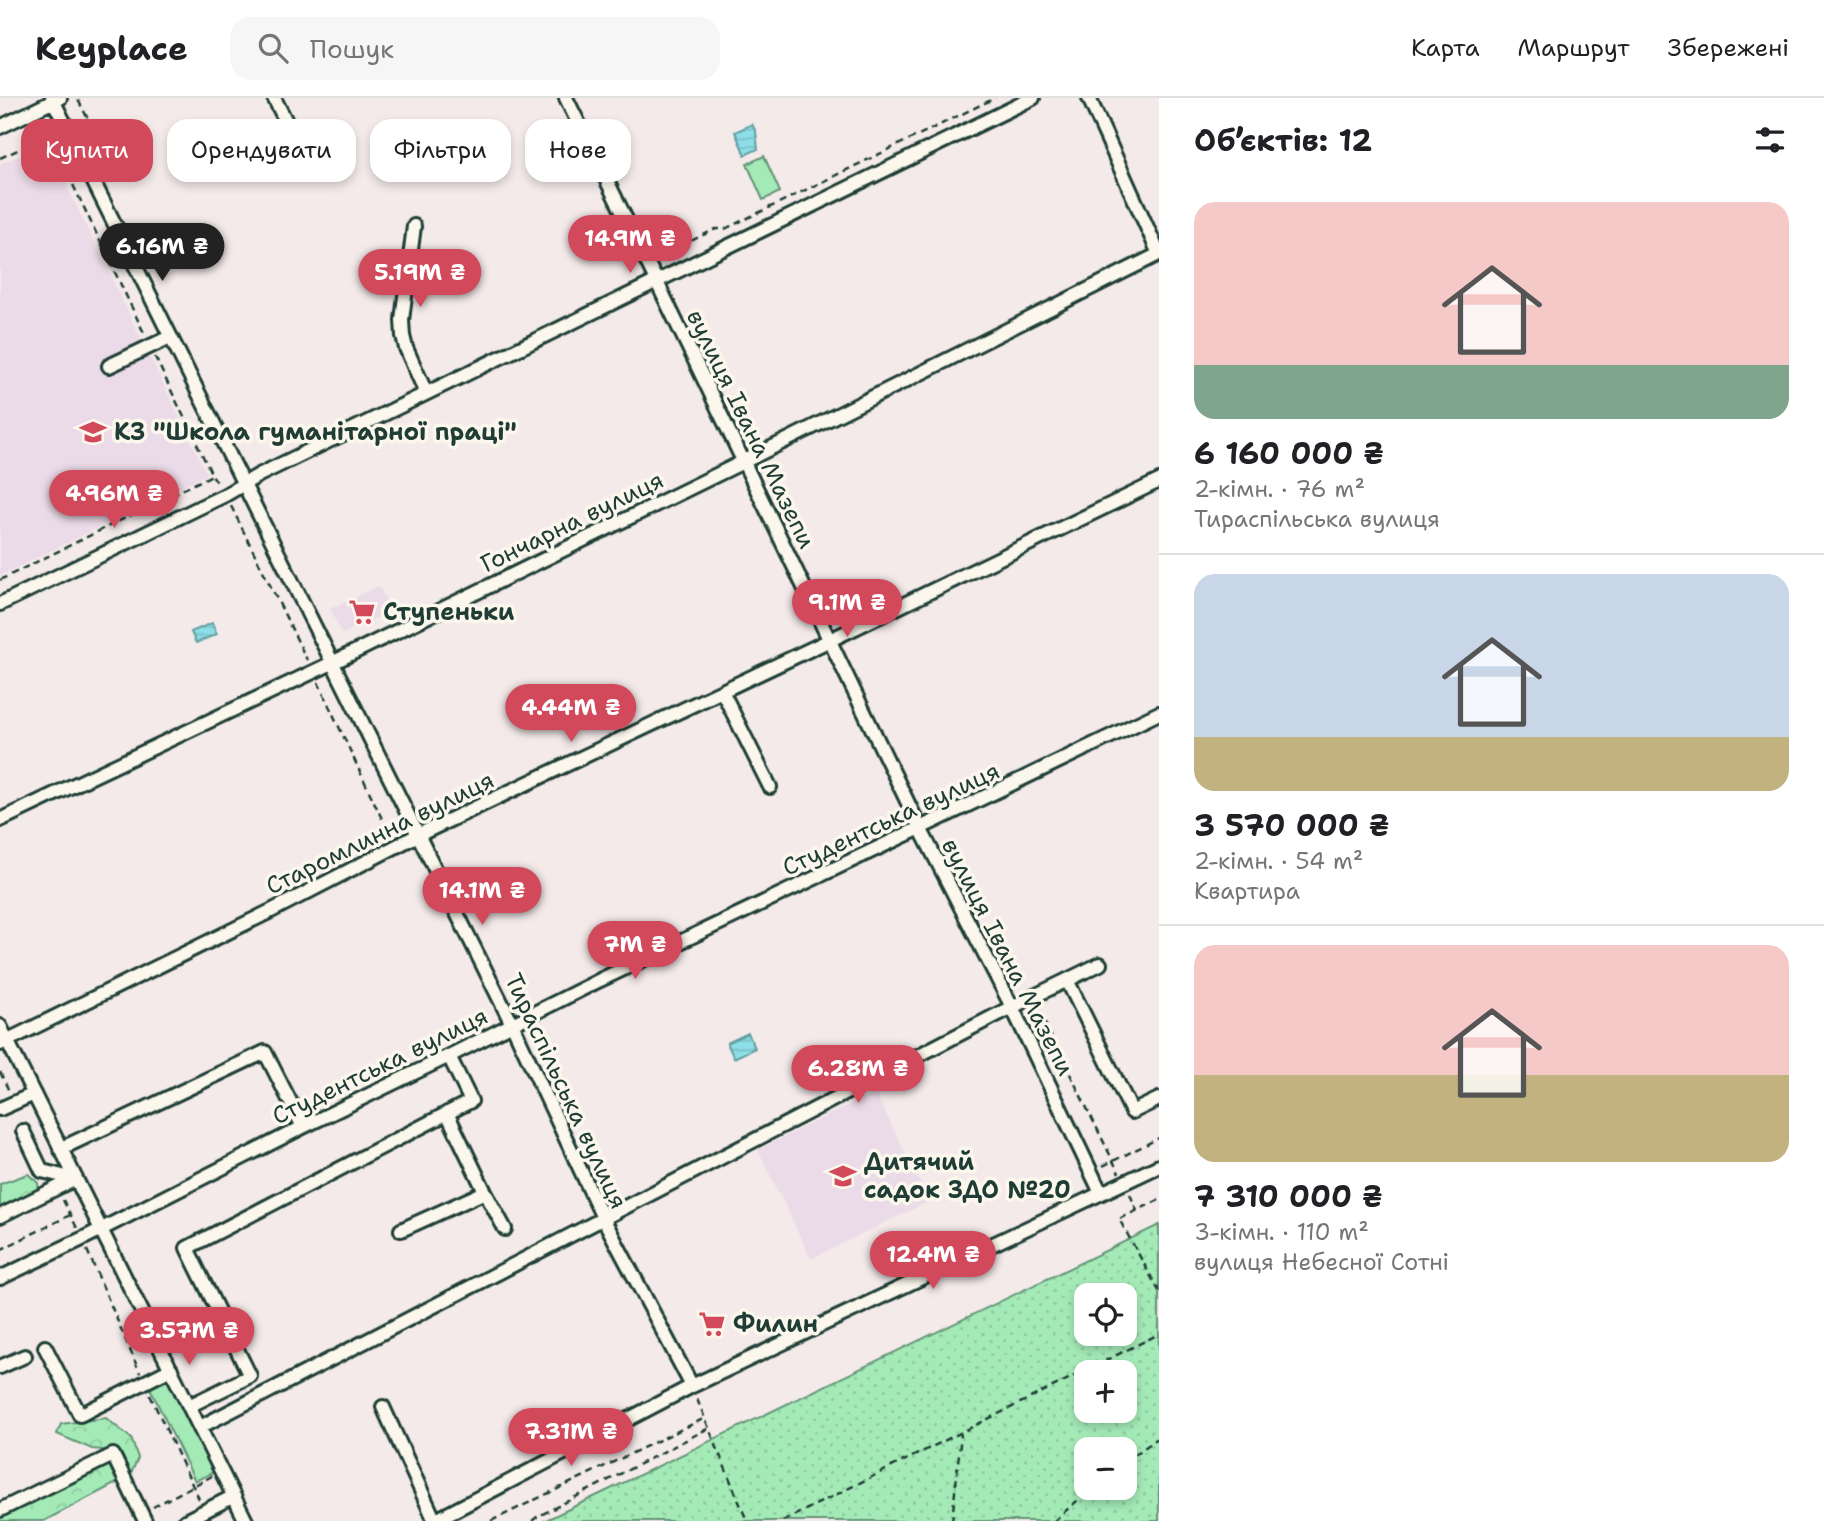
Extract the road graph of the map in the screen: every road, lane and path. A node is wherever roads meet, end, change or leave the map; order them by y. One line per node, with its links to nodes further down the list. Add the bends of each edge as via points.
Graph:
1 (274, 98): 7 (street)
2 (566, 98): 13 (street, вулиця Івана Мазепи)
3 (995, 98): 13 (path)
4 (1033, 98): 14 (street)
5 (1089, 98): 12 (street)
6 (55, 99): 8 (street); 15 (street, Тираспільська вулиця)
7 (285, 119)
8 (0, 127)
9 (21, 149): 10 (path)
10 (0, 158)
11 (414, 226): 17 (street, via 403,336)
12 (1159, 254): 18 (street, Гончарна вулиця)
13 (647, 262): 14 (street, вулиця Івана Мазепи)
14 (656, 280): 17 (street); 18 (street, вулиця Івана Мазепи)
15 (170, 337): 16 (street); 21 (street, Тираспільська вулиця)
16 (110, 366)
17 (426, 393): 21 (street)
18 (743, 462): 24 (street, вулиця Івана Мазепи); 25 (street, Гончарна вулиця)
19 (212, 475): 22 (path)
20 (1159, 481): 24 (street, Старомлинна вулиця)
21 (244, 484): 23 (street); 25 (street, Тираспільська вулиця)
22 (0, 580)
23 (0, 604)
24 (830, 640): 26 (street, Старомлинна вулиця); 30 (street, вулиця Івана Мазепи)
25 (332, 663): 29 (street, Гончарна вулиця); 31 (street, Тираспільська вулиця)
26 (722, 691): 28 (street); 31 (street, Старомлинна вулиця)
27 (1159, 713): 30 (street, Студентська вулиця)
28 (771, 787)
29 (0, 820)
30 (920, 828): 35 (street, вулиця Івана Мазепи); 36 (street, Студентська вулиця)
31 (418, 835): 36 (street, Тираспільська вулиця); 38 (street, Старомлинна вулиця)
32 (1100, 964): 33 (street)
33 (1068, 980): 34 (street); 41 (street, via 1132,1112)
34 (1032, 997): 35 (street); 48 (path)
35 (1012, 1007): 50 (street, вулиця Івана Мазепи); 59 (street)
36 (512, 1024): 39 (street, Студентська вулиця); 59 (street, Тираспільська вулиця)
37 (0, 1026): 38 (street)
38 (3, 1042): 40 (street)
39 (449, 1056): 43 (street, via 471,1101); 44 (street, Студентська вулиця)
40 (34, 1094): 42 (street); 47 (street)
41 (1159, 1099)
42 (0, 1109)
43 (447, 1113): 53 (street); 74 (street, via 187,1248 250,1376)
44 (303, 1127): 47 (street, via 265,1052); 61 (street, Студентська вулиця)
45 (23, 1132): 51 (street, via 42,1171)
46 (1159, 1138): 48 (path)
47 (60, 1149): 51 (street)
48 (1113, 1160): 50 (path); 52 (path)
49 (1159, 1166): 52 (street)
50 (1090, 1172): 54 (street, вулиця Івана Мазепи)
51 (75, 1179): 58 (street); 61 (street)
52 (1124, 1183): 54 (street); 56 (path)
53 (485, 1192): 60 (street); 62 (street)
54 (1101, 1193): 73 (street)
55 (1159, 1200): 56 (path)
56 (1137, 1211): 66 (path, via 1119,1219)
57 (70, 1215): 64 (path)
58 (0, 1216)
59 (603, 1218): 73 (street, Тираспільська вулиця); 77 (street)
60 (505, 1229)
61 (101, 1230): 63 (street, Студентська вулиця); 71 (street)
62 (401, 1230)
63 (82, 1239): 65 (street, Студентська вулиця); 72 (path)
64 (0, 1251)
65 (0, 1278)
66 (1159, 1291)
67 (1159, 1334): 79 (path)
68 (45, 1347): 72 (street, via 80,1415)
69 (25, 1356): 70 (street)
70 (0, 1367)
71 (171, 1369): 72 (street); 74 (street)
72 (144, 1382): 83 (path)
73 (692, 1386): 76 (path); 91 (street)
74 (189, 1406): 77 (street)
75 (383, 1407): 91 (street)
76 (705, 1418): 78 (path); 92 (path)
77 (200, 1427): 82 (street)
78 (709, 1428): 93 (path); 94 (path)
79 (961, 1434): 95 (path); 96 (path)
80 (1159, 1437): 81 (path)
81 (1137, 1453)
82 (222, 1472): 83 (path); 84 (street)
83 (192, 1487): 87 (path); 88 (path)
84 (234, 1496): 87 (street); 90 (street)
85 (1078, 1500): 97 (path)
86 (0, 1510): 88 (street, via 113,1455)
87 (205, 1511): 89 (street)
88 (143, 1517)
89 (185, 1521)
90 (246, 1521)
91 (435, 1521)
92 (491, 1521)
93 (532, 1521)
94 (747, 1521)
95 (783, 1521)
96 (952, 1521)
97 (1054, 1521)

